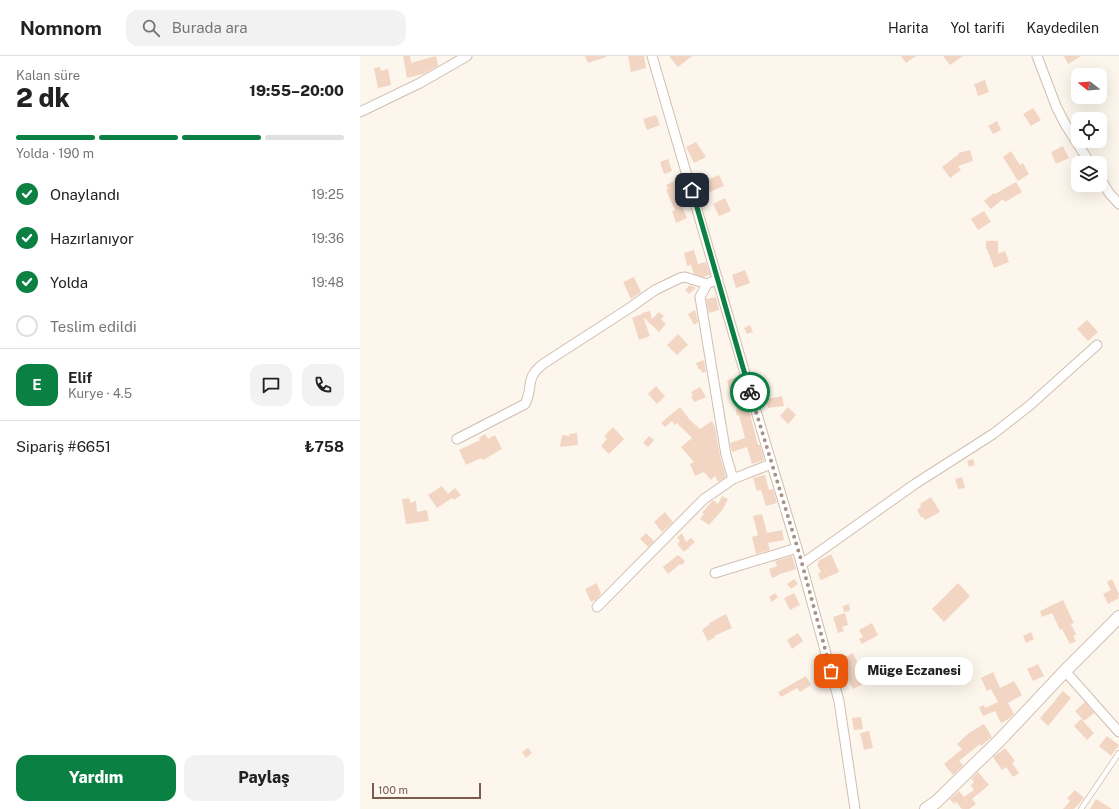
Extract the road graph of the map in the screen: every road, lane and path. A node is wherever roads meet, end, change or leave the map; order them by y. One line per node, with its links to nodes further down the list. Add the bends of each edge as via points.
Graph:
1 (467, 56): 4 (street, via 420,83)
2 (652, 56): 8 (street)
3 (1037, 56): 5 (street, via 1056,106)
4 (360, 112)
5 (1086, 156)
6 (1107, 188): 7 (street)
7 (1119, 204)
8 (718, 279): 9 (street); 12 (street)
9 (707, 284): 11 (street, via 685,277 655,290 535,370 525,404); 13 (street, via 700,297 726,456)
10 (1097, 345): 15 (street, via 1029,406 993,434 915,484)
11 (457, 439)
12 (771, 464): 13 (street); 14 (street)
13 (733, 479): 17 (street, via 704,499)
14 (797, 548): 15 (street); 16 (street)
15 (802, 564): 22 (street, via 839,701)
16 (715, 573)
17 (597, 607)
18 (1119, 617): 19 (main road)
19 (1065, 670): 20 (street); 23 (main road, via 999,741)
20 (1119, 732)
21 (1119, 753): 24 (lane)
22 (855, 809)
23 (926, 809)
24 (1081, 809)

